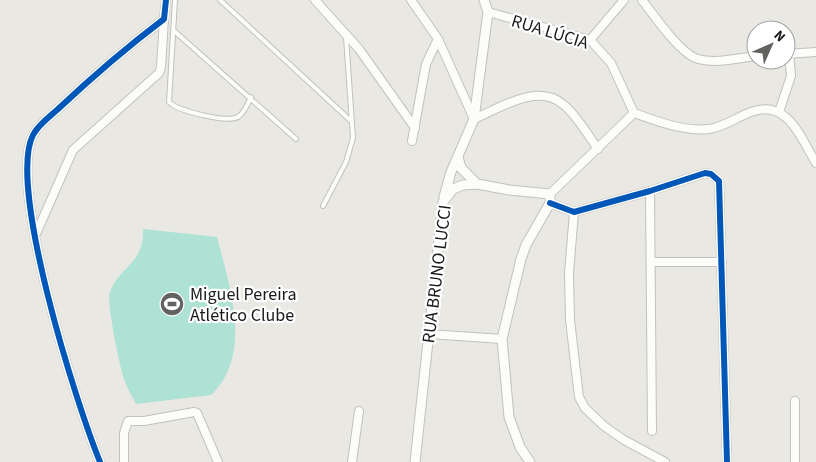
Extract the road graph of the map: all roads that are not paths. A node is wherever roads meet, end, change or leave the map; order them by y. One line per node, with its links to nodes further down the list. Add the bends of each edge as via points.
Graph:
1 (166, 0): 10 (street)
2 (175, 0): 11 (lane)
3 (220, 0): 23 (lane)
4 (315, 0): 12 (street)
5 (411, 0): 13 (street)
6 (484, 0): 9 (street)
7 (624, 0): 14 (street)
8 (642, 0): 17 (street, via 688,54 696,59)
9 (488, 12): 14 (street, RUA LÚCIA); 22 (street)
10 (164, 19): 36 (street, via 159,73 73,150); 36 (street, via 74,94 32,136 29,193)
11 (173, 30): 19 (lane); 19 (lane, via 168,97 173,106 230,119 241,115)
12 (346, 32): 23 (lane); 24 (street)
13 (438, 38): 22 (street); 24 (street, via 426,64)
14 (590, 40): 21 (street, RUA LÚCIA, via 611,63)
15 (816, 52): 16 (street)
16 (796, 53)
17 (746, 57)
18 (790, 70): 20 (street)
19 (252, 97): 25 (lane)
20 (779, 112): 21 (street, via 753,111 708,129 671,124); 29 (street, via 796,127)
21 (634, 113): 27 (street)
22 (474, 119): 27 (street, via 525,97 554,98 571,113); 28 (street)
23 (351, 121): 34 (lane, via 351,151)
24 (415, 128): 26 (street)
25 (296, 139)
26 (412, 141)
27 (598, 148): 32 (street)
28 (458, 157): 30 (street, via 461,168); 33 (street, via 447,181)
29 (816, 163)
30 (477, 184): 32 (street, RUA BRUNO LUCCI); 33 (street, RUA BRUNO LUCCI, via 453,189)
31 (650, 191): 35 (street); 37 (street); 38 (street, via 705,173 716,177 721,185)
32 (550, 198): 35 (street); 40 (street, via 521,259)
33 (443, 202): 39 (street, RUA BRUNO LUCCI)
34 (323, 206)
35 (574, 212): 50 (street, via 569,273 570,320 579,396 585,408 604,426)
36 (35, 236): 44 (street, via 83,420)
37 (652, 262): 38 (street); 43 (street)
38 (722, 262): 51 (street)
39 (430, 334): 40 (street); 48 (street, RUA BRUNO LUCCI)
40 (502, 339): 49 (street, via 509,417 520,447)
41 (796, 401): 52 (street)
42 (359, 411): 47 (street)
43 (652, 431)
44 (100, 462)
45 (124, 462): 46 (street, via 124,433 128,421 190,412 197,413)
46 (218, 462)
47 (352, 462)
48 (415, 462)
49 (530, 462)
50 (665, 462)
51 (727, 462)
52 (795, 462)

